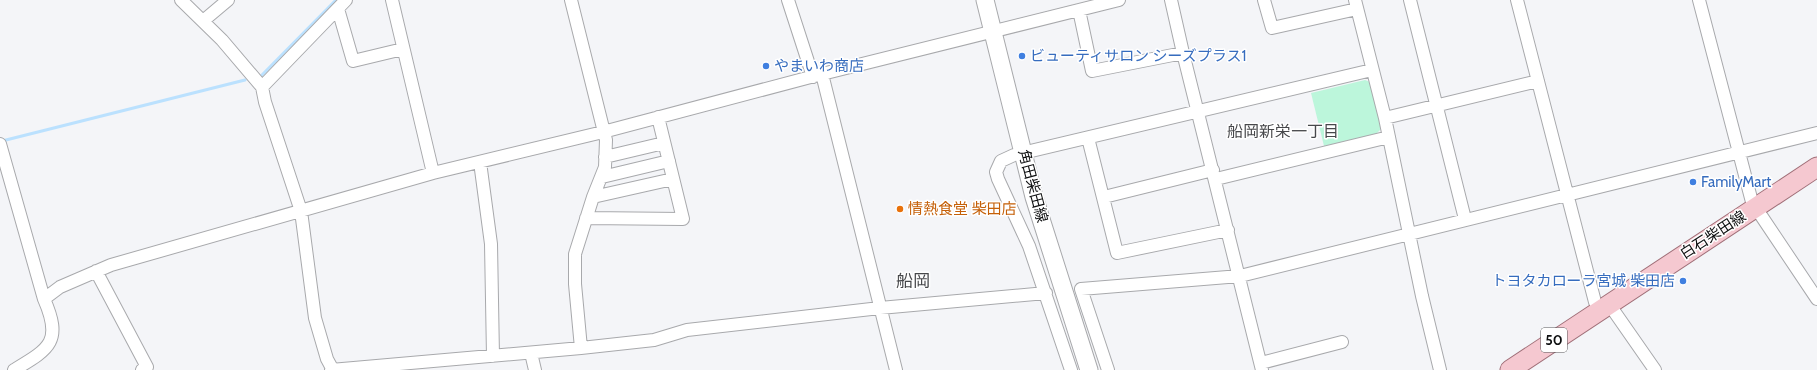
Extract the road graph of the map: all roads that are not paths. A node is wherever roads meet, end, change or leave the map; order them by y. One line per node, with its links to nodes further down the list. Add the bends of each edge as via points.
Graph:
1 (181, 0): 16 (street)
2 (228, 0): 16 (street)
3 (392, 0): 18 (street)
4 (571, 0): 28 (street)
5 (788, 0): 21 (street)
6 (985, 0): 17 (main road, 角田柴田線)
7 (1119, 0): 15 (street)
8 (1171, 0): 19 (street)
9 (1264, 0): 14 (street, via 1272,28)
10 (1410, 0): 24 (street)
11 (1517, 0): 22 (street)
12 (1699, 0): 35 (street)
13 (342, 4): 18 (street, via 353,61); 23 (street)
14 (1356, 4): 20 (street)
15 (1079, 10): 17 (street); 19 (street, via 1092,71)
16 (203, 21): 23 (street)
17 (993, 32): 21 (street); 34 (main road, 角田柴田線)
18 (403, 49): 40 (street)
19 (1183, 53): 25 (street)
20 (1372, 70): 25 (street); 27 (street)
21 (818, 75): 26 (street); 59 (street)
22 (1538, 81): 24 (street); 44 (street)
23 (262, 87): 48 (street)
24 (1437, 106): 27 (street); 50 (street)
25 (1198, 112): 31 (street); 41 (street)
26 (658, 117): 28 (street); 32 (street)
27 (1385, 118): 30 (street)
28 (603, 132): 36 (street, via 606,140); 38 (street)
29 (1817, 133): 35 (street)
30 (1389, 137): 41 (street); 52 (street)
31 (1088, 138): 34 (street); 46 (street)
32 (664, 143): 36 (street); 37 (street)
33 (0, 144): 57 (street)
34 (1023, 153): 55 (street, via 1005,158 996,172 1029,246); 72 (main road, 角田柴田線, via 1034,197)
35 (1738, 153): 44 (street); 47 (street)
36 (605, 157): 42 (street)
37 (669, 161): 42 (street); 43 (street)
38 (480, 162): 40 (street); 63 (street, via 491,244)
39 (1817, 167): 47 (main road, 白石柴田線 / 50)
40 (433, 173): 48 (street)
41 (1214, 175): 46 (street); 51 (street)
42 (602, 176): 45 (street)
43 (673, 179): 45 (street); 49 (street, via 683,219)
44 (1566, 195): 50 (street); 58 (street, via 1594,302)
45 (593, 197): 49 (street)
46 (1104, 197): 51 (street, via 1117,253)
47 (1755, 208): 56 (street); 58 (main road, 白石柴田線 / 50)
48 (301, 211): 53 (street); 68 (street, via 315,318)
49 (586, 218): 61 (street, via 575,254)
50 (1464, 219): 52 (street)
51 (1228, 230): 54 (street)
52 (1409, 234): 54 (street); 74 (street)
53 (96, 271): 57 (street, via 60,287); 67 (street, via 147,367)
54 (1240, 276): 64 (street); 73 (street, via 1081,289)
55 (1046, 293): 59 (street); 71 (street)
56 (1817, 299)
57 (44, 300): 66 (street, via 52,317 50,344 38,356)
58 (1604, 307): 65 (main road, 白石柴田線 / 50); 75 (street)
59 (880, 308): 61 (street, via 687,330 654,340); 70 (street)
60 (1342, 342): 64 (street)
61 (581, 348): 62 (street)
62 (531, 353): 63 (street); 69 (street)
63 (493, 356): 68 (street)
64 (1262, 366)
65 (1514, 369)
66 (14, 370)
67 (142, 370)
68 (332, 370)
69 (535, 370)
70 (896, 370)
71 (1071, 370)
72 (1089, 370)
73 (1108, 370)
74 (1440, 370)
75 (1655, 370)

